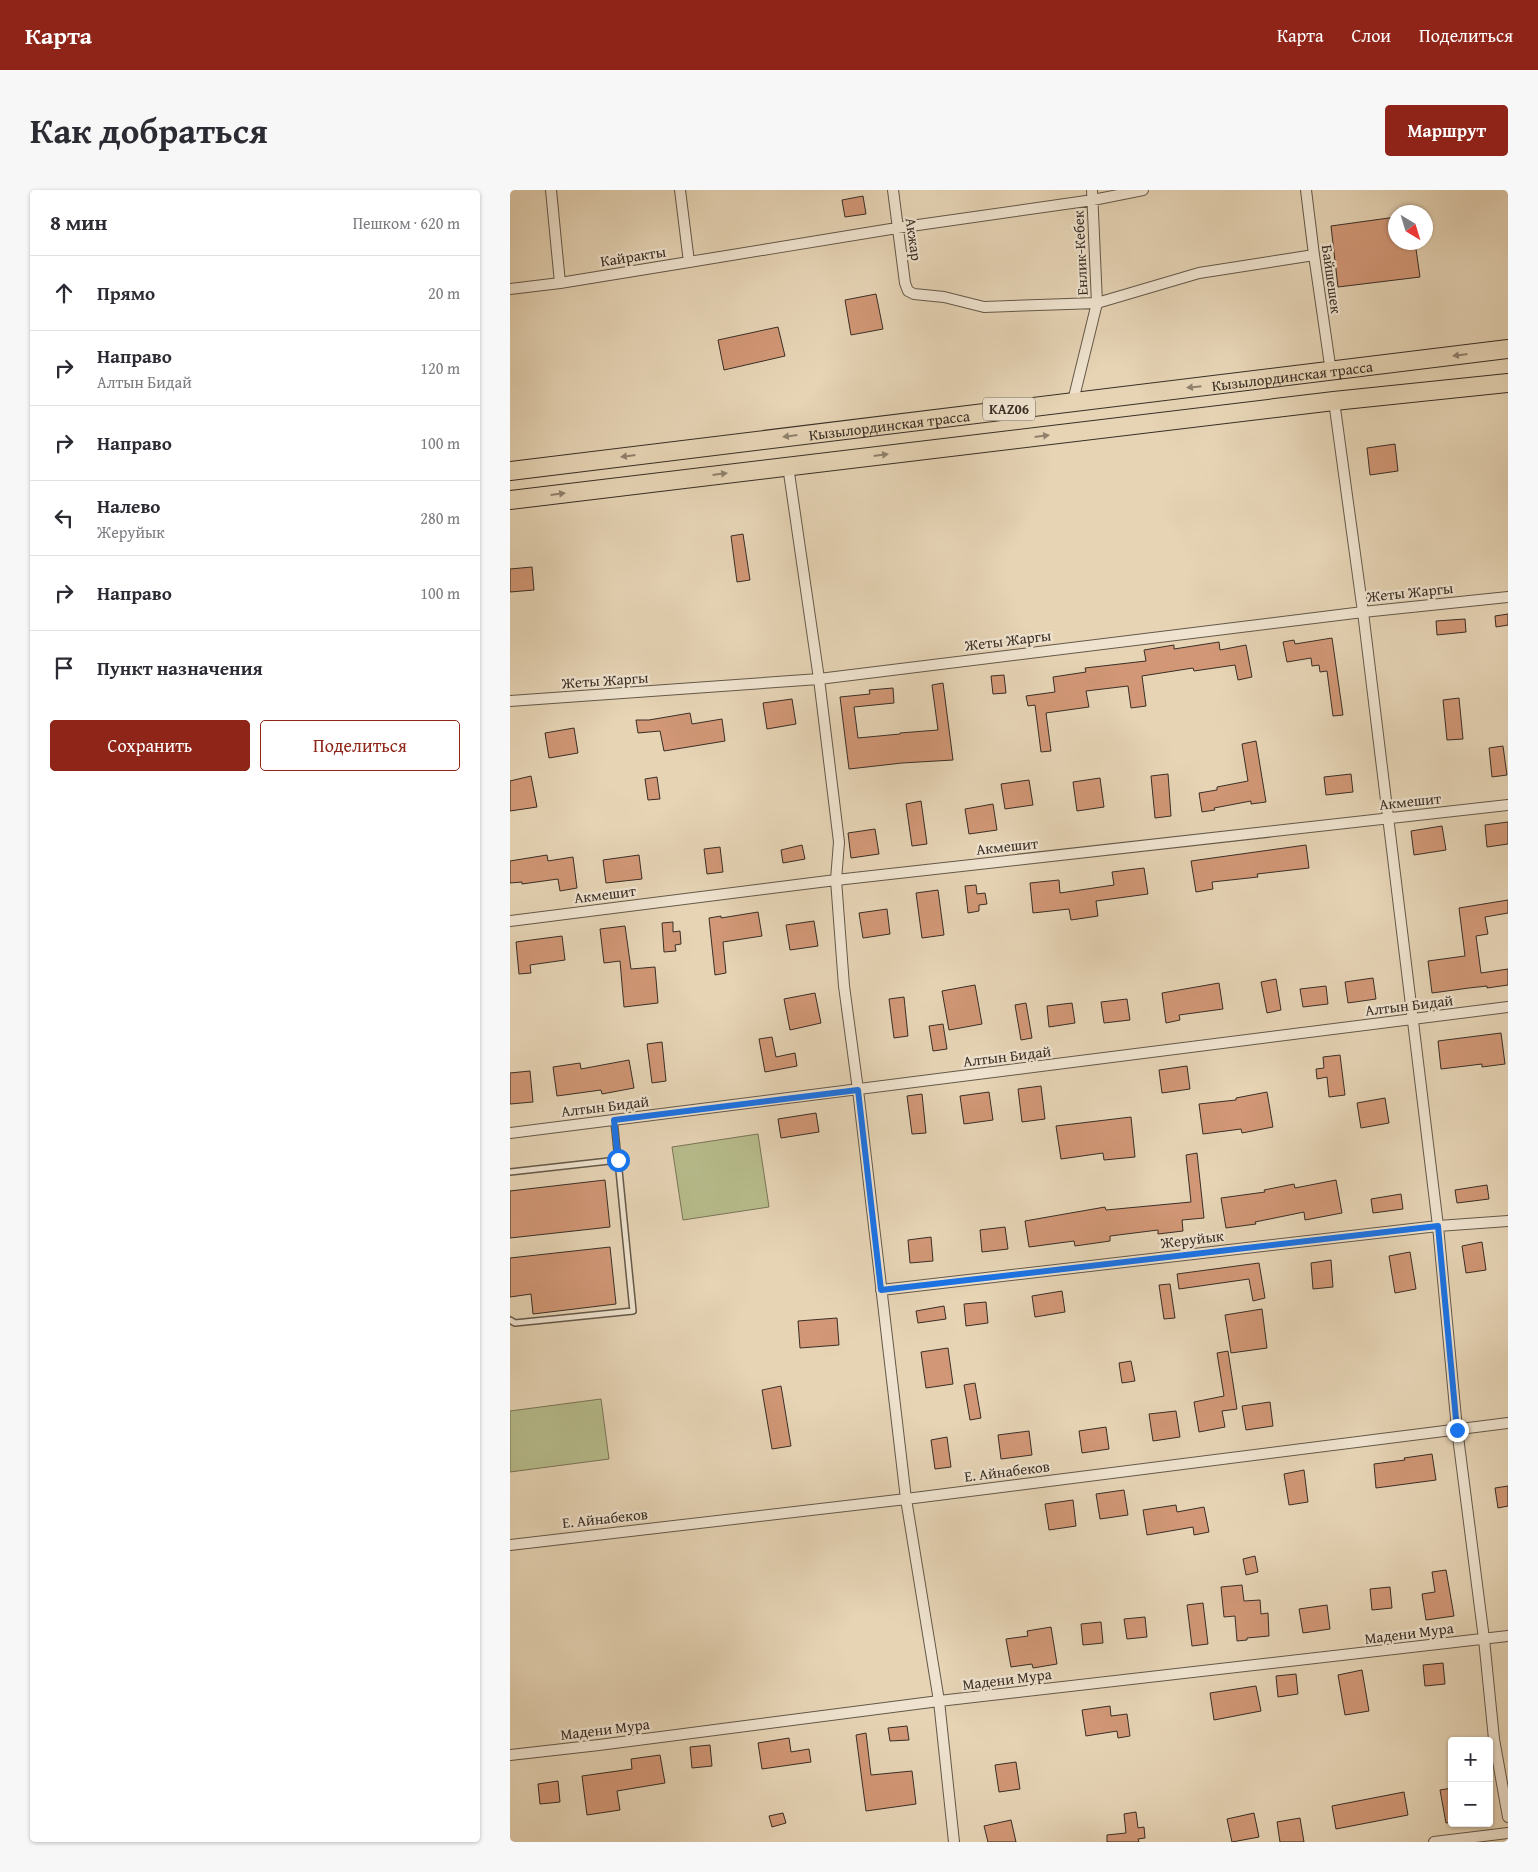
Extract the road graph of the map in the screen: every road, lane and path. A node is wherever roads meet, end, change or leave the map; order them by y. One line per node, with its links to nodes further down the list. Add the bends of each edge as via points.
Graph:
1 (552, 190): 10 (street)
2 (680, 190): 9 (street, Кайракты)
3 (893, 190): 7 (street, Акжар)
4 (1142, 190): 6 (street)
5 (1306, 190): 8 (street, Байшешек)
6 (1092, 195): 7 (street); 12 (street, Енлик-Кебек)
7 (896, 228): 9 (street); 12 (street, Акжар, via 905,284 914,294 944,297 984,307)
8 (1314, 256): 12 (street, via 1199,273); 14 (street, Байшешек)
9 (689, 262): 10 (street, Кайракты)
10 (560, 283): 11 (street, Кайракты)
11 (510, 289)
12 (1097, 303): 16 (street, Енлик-Кебек)
13 (1508, 349): 14 (highway, Кызылординская трасса / KАZ06, one-way to 14)
14 (1331, 372): 16 (highway, Кызылординская трасса / KАZ06, one-way to 16); 17 (highway)
15 (1506, 384): 17 (highway, Кызылординская трасса / KАZ06)
16 (1073, 401): 19 (highway, Кызылординская трасса / KАZ06, one-way to 19)
17 (1334, 401): 18 (highway, Кызылординская трасса / KАZ06, one-way to 17); 22 (street)
18 (788, 466): 20 (highway, Кызылординская трасса / KАZ06, one-way to 18); 23 (street)
19 (510, 471)
20 (510, 500)
21 (1508, 598): 22 (street, Жеты Жаргы)
22 (1362, 612): 23 (street, Жеты Жаргы); 26 (street)
23 (819, 679): 24 (street, Жеты Жаргы); 27 (street, via 839,842)
24 (510, 701)
25 (1508, 805): 26 (street, Акмешит)
26 (1388, 818): 27 (street, Акмешит); 30 (street)
27 (836, 880): 28 (street, Акмешит); 31 (street, via 844,986)
28 (510, 921)
29 (1508, 1007): 30 (street, Алтын Бидай)
30 (1412, 1019): 31 (street, Алтын Бидай); 37 (street)
31 (858, 1090): 32 (street, Алтын Бидай); 38 (street)
32 (614, 1120): 33 (street, Алтын Бидай); 34 (lane)
33 (510, 1133)
34 (618, 1160): 35 (lane); 39 (lane, via 633,1311 515,1323)
35 (510, 1172)
36 (1508, 1221): 37 (street, Жеруйык)
37 (1438, 1226): 38 (street, Жеруйык); 41 (street)
38 (881, 1290): 42 (street)
39 (510, 1320)
40 (1508, 1423): 41 (street, Е. Айнабеков)
41 (1457, 1430): 42 (street, Е. Айнабеков); 45 (street)
42 (906, 1499): 43 (street, Е. Айнабеков); 46 (street)
43 (510, 1545)
44 (1508, 1636): 45 (street, Мадени Мура)
45 (1484, 1639): 46 (street, Мадени Мура); 48 (street, via 1494,1739)
46 (939, 1702): 47 (street, Мадени Мура); 50 (street)
47 (510, 1755)
48 (1508, 1817)
49 (1508, 1833): 51 (street)
50 (954, 1842)
51 (1434, 1842)

